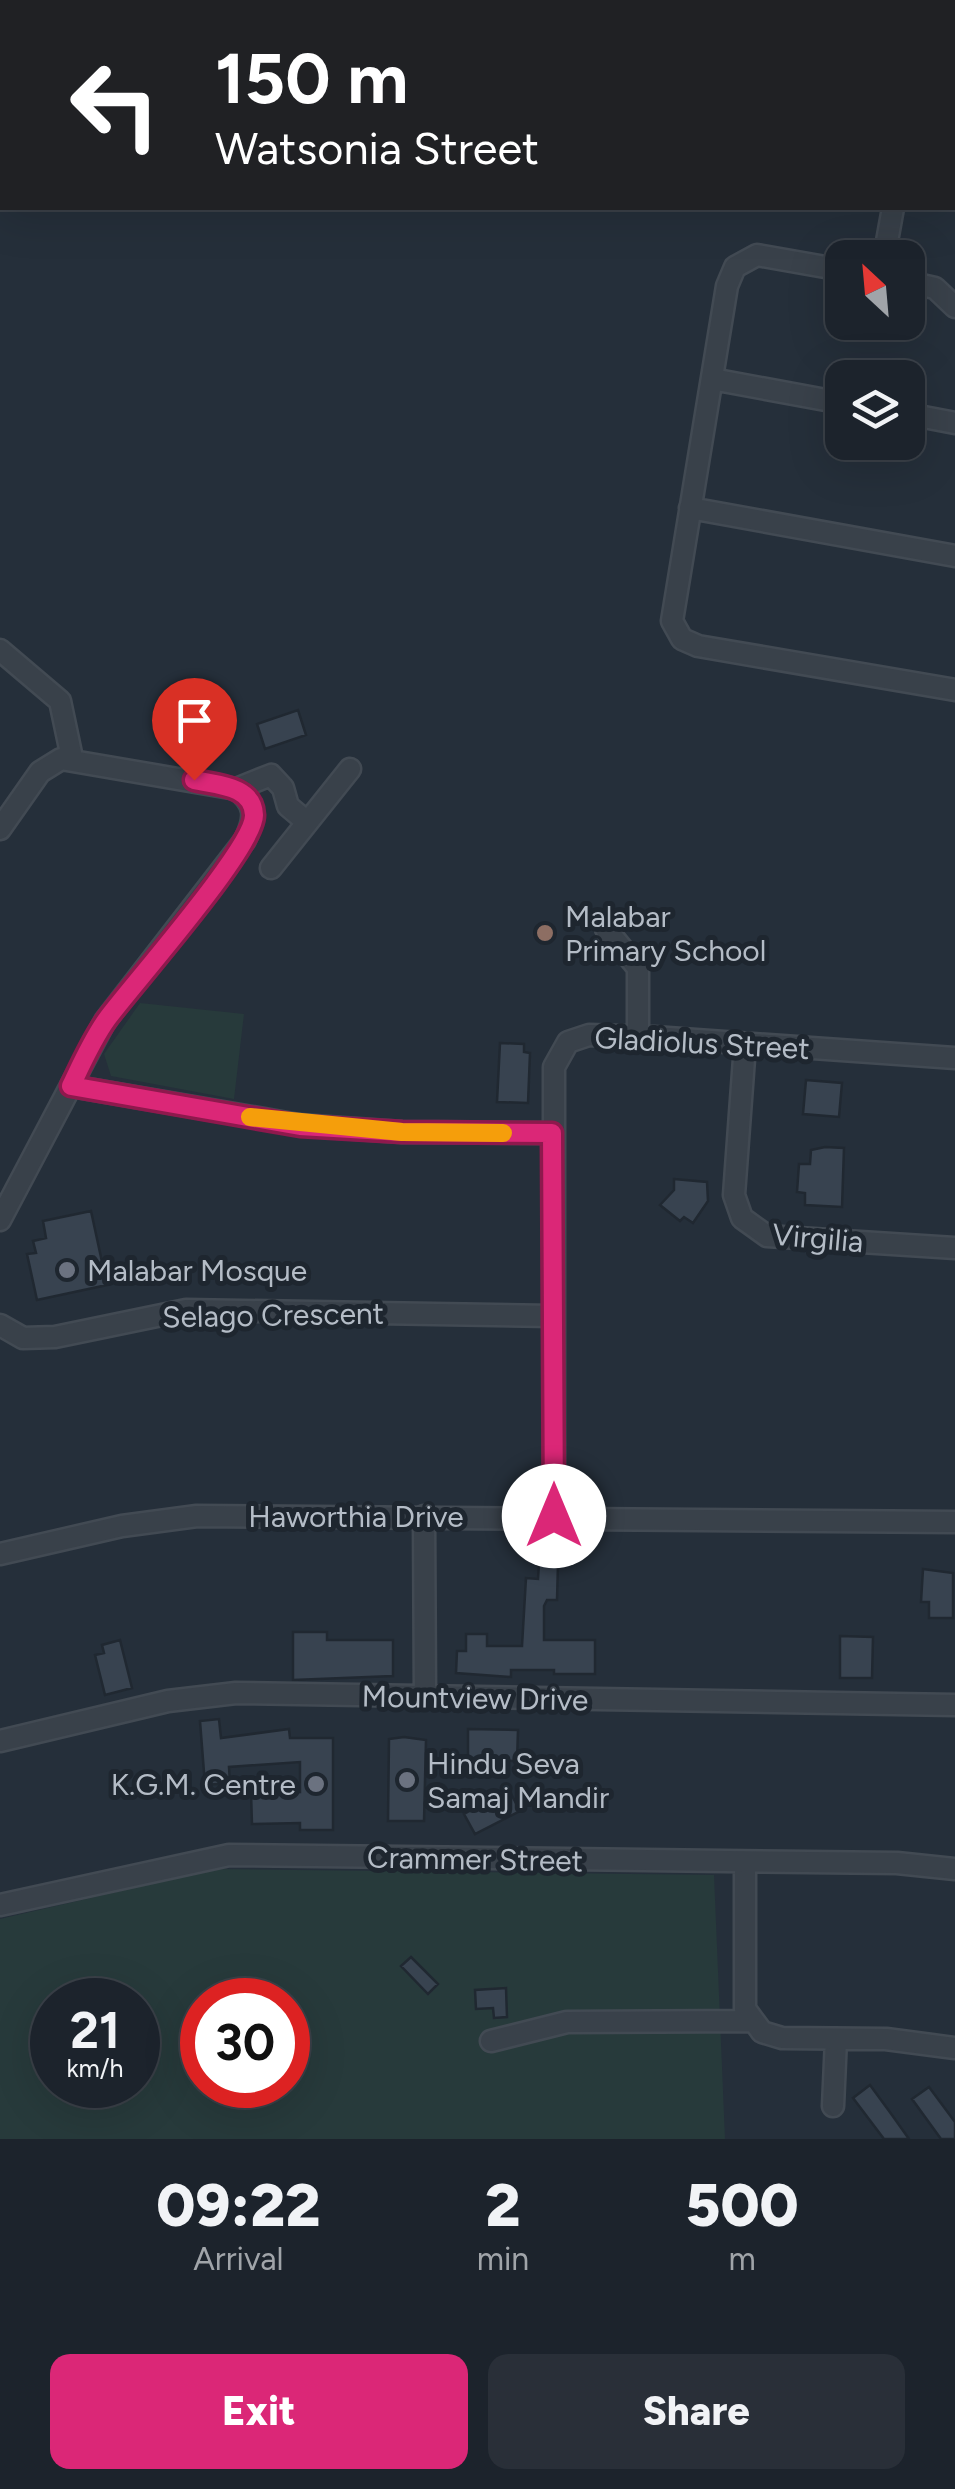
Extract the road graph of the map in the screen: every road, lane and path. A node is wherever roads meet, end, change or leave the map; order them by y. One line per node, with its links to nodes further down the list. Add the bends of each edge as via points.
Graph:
1 (893, 210): 2 (street)
2 (887, 240)
3 (825, 267): 6 (street, via 757,255 735,266)
4 (925, 286): 5 (street)
5 (955, 306)
6 (712, 380): 7 (street); 10 (street)
7 (825, 400)
8 (925, 417): 9 (street)
9 (955, 423)
10 (690, 508): 11 (street); 13 (street, via 671,615 682,638)
11 (955, 556)
12 (0, 650): 14 (street, via 60,702)
13 (955, 690)
14 (66, 758): 16 (street); 20 (street, via 40,772)
15 (350, 769): 19 (street)
16 (236, 789): 17 (street, via 271,775); 18 (street)
17 (288, 806): 18 (street); 19 (street)
18 (253, 812): 26 (street, via 245,840 106,1021)
19 (308, 822): 21 (street)
20 (0, 829)
21 (272, 868)
22 (606, 928): 23 (street, via 638,968)
23 (638, 1037): 24 (street, Gladiolus Street); 27 (street, Gladiolus Street, via 590,1035 568,1042 554,1067)
24 (745, 1045): 25 (street, Gladiolus Street); 29 (street, Virgilia, via 734,1195 748,1226 767,1236)
25 (955, 1058)
26 (71, 1086): 27 (street, via 300,1126); 28 (street)
27 (552, 1133): 30 (street, Gladiolus Street)
28 (0, 1220)
29 (955, 1248)
30 (552, 1316): 31 (street, Selago Crescent, via 186,1310 23,1338); 33 (street, Gladiolus Street)
31 (0, 1325)
32 (424, 1516): 33 (street, Haworthia Drive); 35 (street, Haworthia Drive, via 159,1519); 36 (street)
33 (554, 1516): 34 (street, Haworthia Drive)
34 (955, 1522)
35 (0, 1554)
36 (425, 1698): 37 (street, Mountview Drive); 38 (street, Mountview Drive, via 236,1693 168,1701)
37 (955, 1705)
38 (0, 1740)
39 (745, 1862): 40 (street, Crammer Street); 41 (street, Crammer Street, via 229,1855); 42 (street, via 744,1996)
40 (955, 1869)
41 (0, 1905)
42 (751, 2022): 43 (street, via 782,2038); 44 (street, via 567,2022)
43 (836, 2039): 45 (street); 46 (street)
44 (490, 2041)
45 (955, 2048)
46 (833, 2106)

